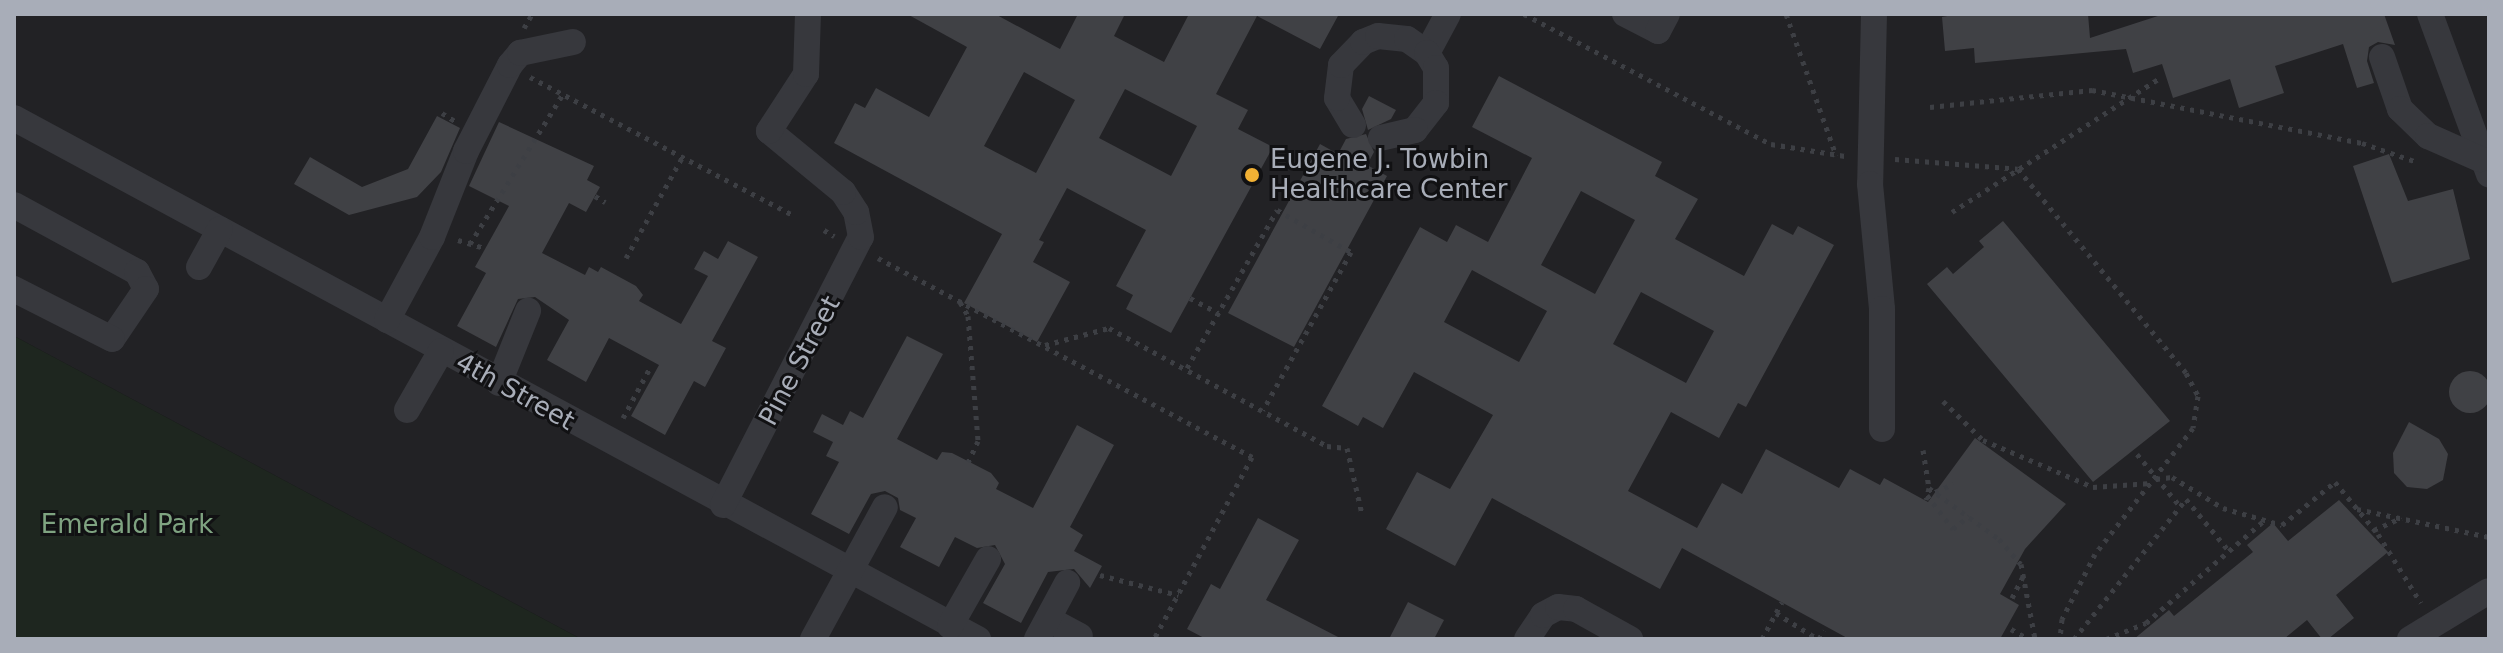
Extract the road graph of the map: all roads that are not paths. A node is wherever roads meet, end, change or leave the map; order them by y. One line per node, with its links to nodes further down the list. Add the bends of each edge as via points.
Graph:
1 (808, 14): 25 (street, Pine Street, via 806,74 760,136 843,192 856,212 861,237)
2 (1448, 14): 9 (street)
3 (1625, 14): 4 (street, via 1658,31)
4 (1667, 14)
5 (1874, 14): 24 (street, via 1870,184 1882,309)
6 (2430, 14): 14 (street)
7 (1400, 25): 9 (street); 12 (street, via 1363,42 1341,65 1337,98)
8 (573, 42): 20 (street, via 520,53 510,65 466,151 432,237)
9 (1427, 53): 13 (street, via 1436,68 1436,103 1415,130)
10 (2382, 57): 14 (street, via 2400,109 2428,136)
11 (14, 118): 16 (street, 4th Street)
12 (1353, 125)
13 (1381, 138)
14 (2485, 166)
15 (14, 205): 18 (street, via 137,272 146,289 112,339)
16 (220, 229): 17 (street); 20 (street, 4th Street)
17 (199, 267)
18 (14, 289)
19 (528, 311): 22 (street)
20 (387, 320): 21 (street, 4th Street)
21 (441, 351): 22 (street, 4th Street); 23 (street)
22 (499, 383): 25 (street, 4th Street)
23 (407, 410)
24 (1882, 429)
25 (723, 505): 28 (street, 4th Street)
26 (885, 507): 28 (street)
27 (988, 559): 31 (street)
28 (850, 573): 31 (street, 4th Street); 34 (street)
29 (1067, 583): 32 (street)
30 (2489, 591): 38 (street)
31 (950, 626): 35 (street, 4th Street)
32 (1042, 629): 33 (street)
33 (1080, 636)
34 (813, 639)
35 (978, 639)
36 (1527, 639): 37 (street, via 1551,610 1576,609)
37 (1630, 639)
38 (2410, 639)

